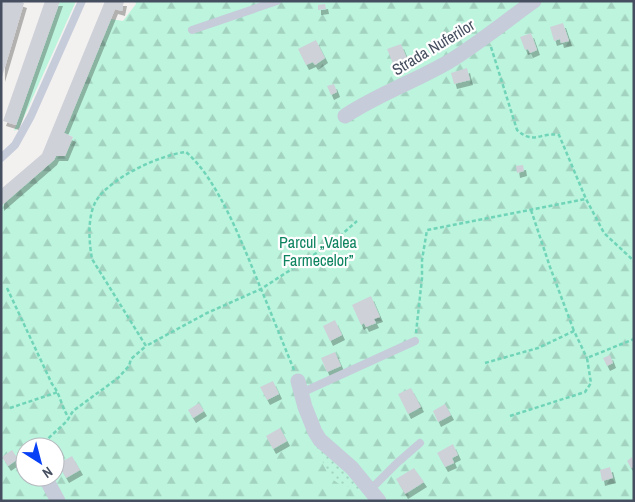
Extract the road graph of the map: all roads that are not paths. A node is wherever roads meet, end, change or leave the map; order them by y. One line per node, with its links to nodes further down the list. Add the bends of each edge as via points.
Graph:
1 (82, 1): 6 (lane, via 31,116 15,145)
2 (277, 1): 4 (lane)
3 (534, 1): 5 (street, Strada Nuferilor, via 450,60)
4 (192, 30)
5 (345, 116)
6 (1, 158)
7 (414, 342): 8 (lane)
8 (300, 387): 11 (street, via 320,440 352,468)
9 (420, 443): 11 (lane, via 397,463)
10 (50, 487): 12 (street)
11 (375, 496)
12 (58, 501)

